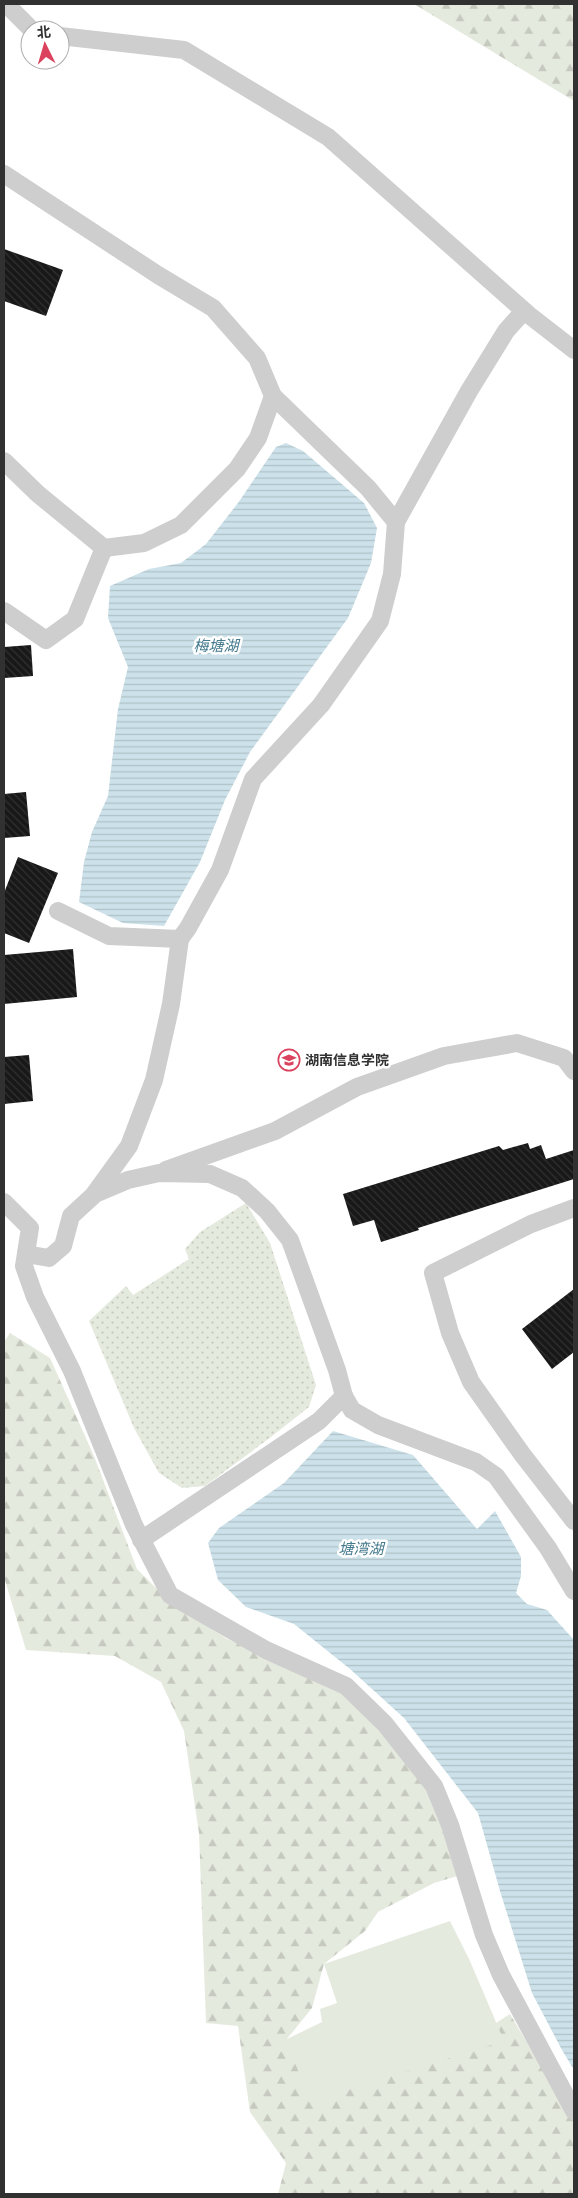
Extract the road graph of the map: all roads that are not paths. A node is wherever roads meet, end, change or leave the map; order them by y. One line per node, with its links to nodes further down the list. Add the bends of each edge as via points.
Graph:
1 (6, 4): 2 (street)
2 (22, 20)
3 (70, 37): 5 (street, via 184,50 328,137)
4 (4, 174): 7 (street, via 213,308 257,358)
5 (524, 311): 6 (street); 9 (street, via 506,331 469,391)
6 (574, 350)
7 (273, 396): 9 (street, via 368,488); 10 (street, via 258,438 237,469 181,525 144,543)
8 (4, 461): 10 (street, via 38,494)
9 (396, 522): 13 (street, via 392,574 380,621 321,705 253,779 220,870)
10 (104, 548): 11 (street, via 75,619 46,640)
11 (4, 611)
12 (58, 911): 13 (street, via 109,936)
13 (180, 939): 16 (street, via 171,1004 154,1080 129,1146)
14 (571, 1060): 15 (street, via 517,1043 444,1056 357,1087 275,1131)
15 (158, 1174): 16 (street, via 128,1180); 20 (street, via 210,1174 242,1188 267,1211 290,1240)
16 (95, 1194): 19 (street, via 71,1216 63,1246 49,1258)
17 (4, 1202): 19 (street, via 30,1228)
18 (574, 1208): 21 (street, via 531,1224 434,1273 450,1333 471,1382)
19 (26, 1254): 22 (street, via 24,1266 35,1297 72,1371 109,1467)
20 (344, 1396): 22 (street, via 319,1421); 23 (street, via 352,1410 378,1425 476,1462 496,1476 548,1548)
21 (574, 1521)
22 (142, 1540): 24 (street, via 170,1595 266,1650 346,1686 386,1724 434,1786 498,1967)
23 (574, 1591)
24 (574, 2111)

